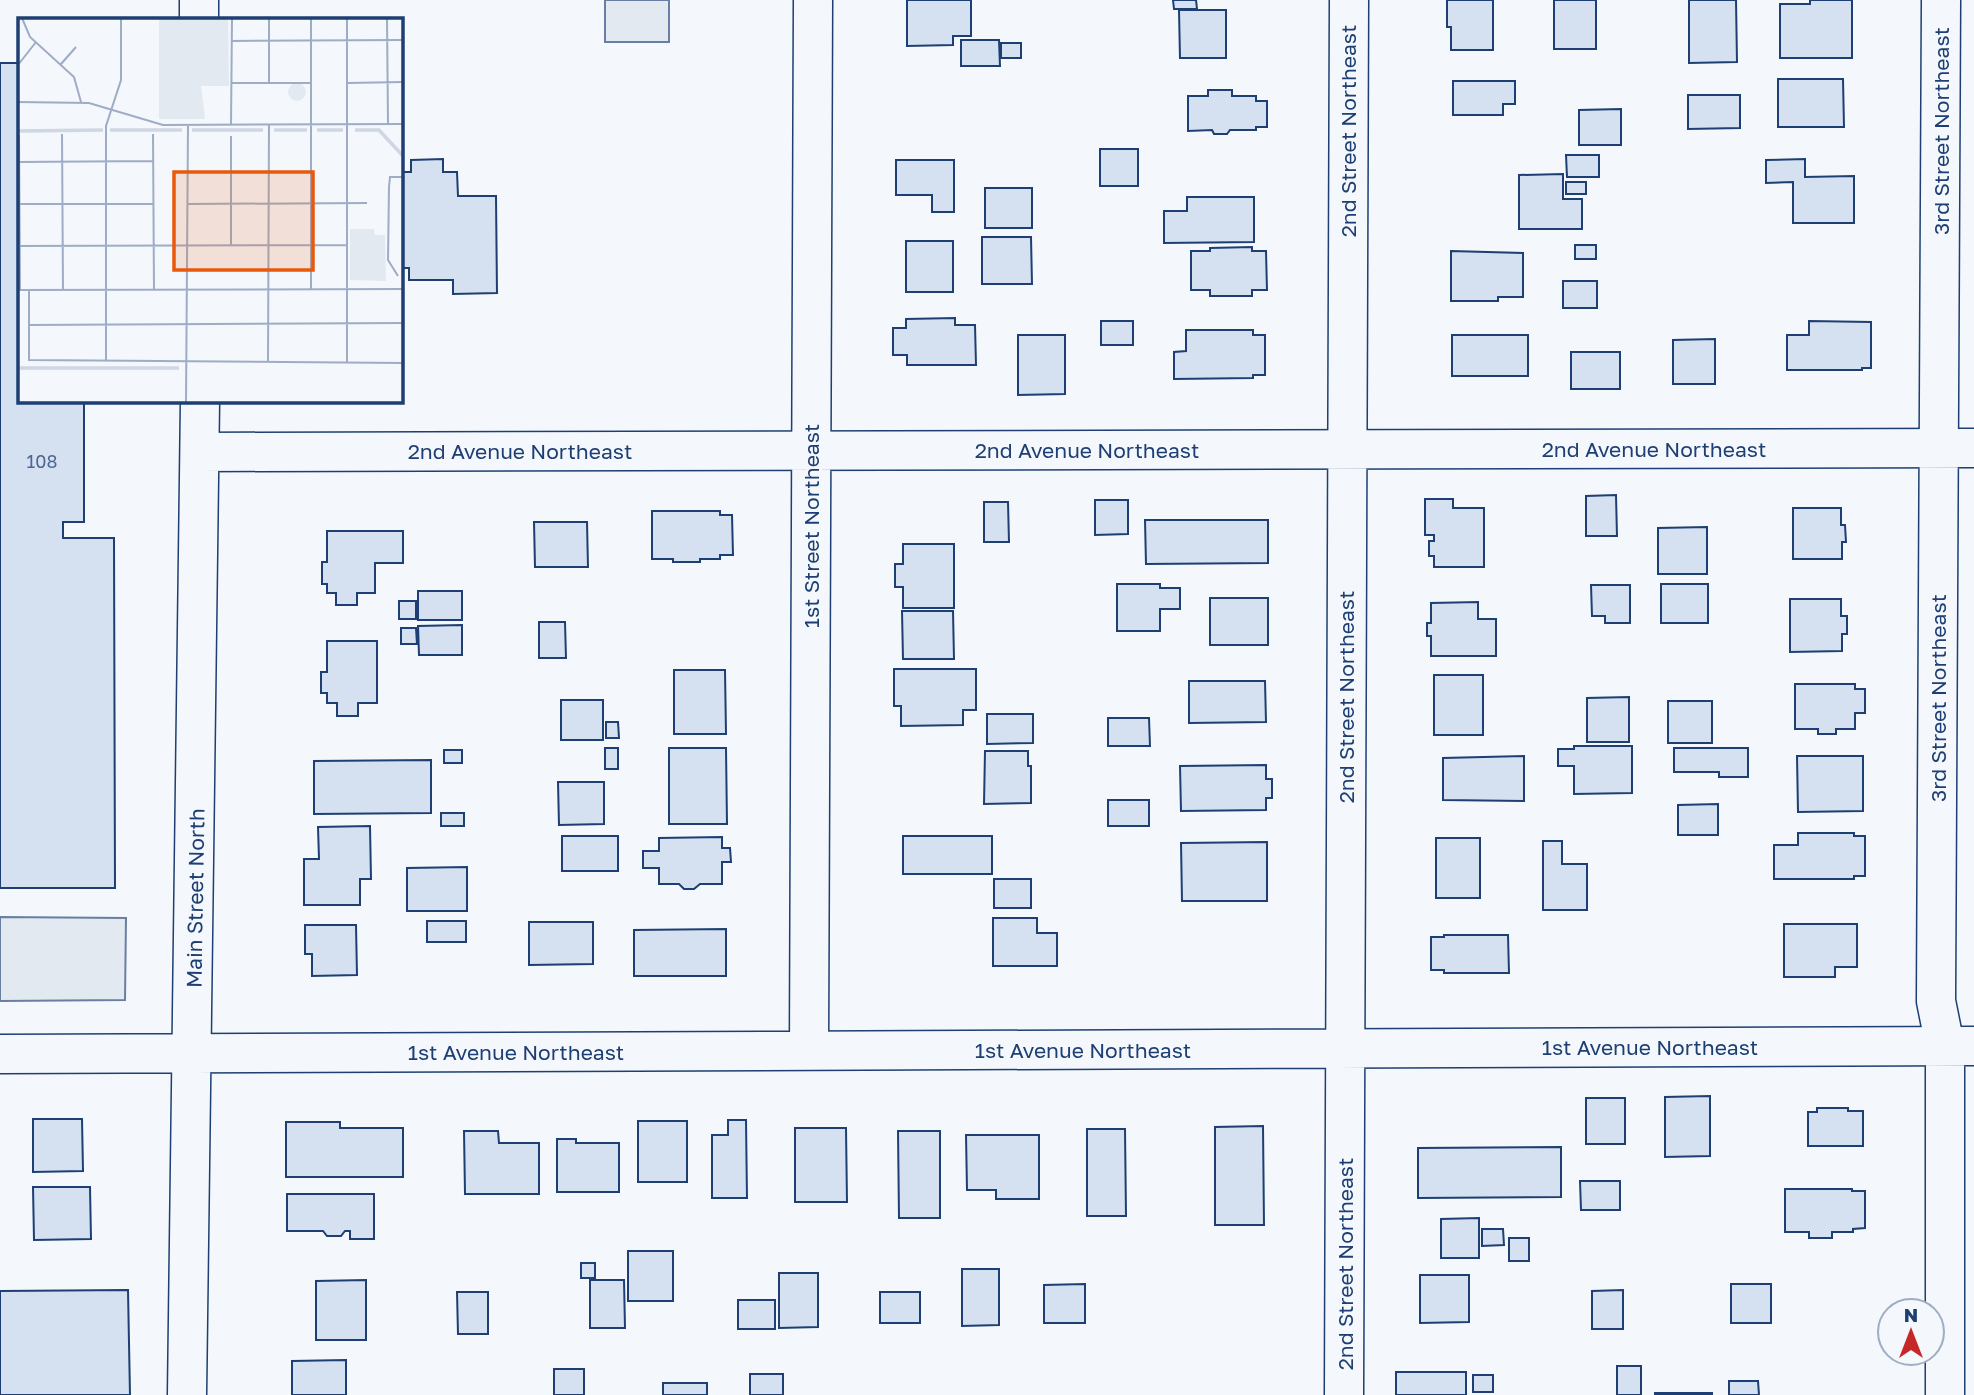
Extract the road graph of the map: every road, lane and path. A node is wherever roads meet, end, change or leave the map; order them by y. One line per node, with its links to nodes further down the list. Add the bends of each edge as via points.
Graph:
1 (199, 0): 5 (street)
2 (813, 0): 9 (street, 1st Street Northeast)
3 (1349, 0): 8 (street, 2nd Street Northeast)
4 (1941, 0): 7 (street, 3rd Street Northeast)
5 (199, 18)
6 (200, 402): 10 (street, Main Street North)
7 (1957, 448): 8 (street, 2nd Avenue Northeast); 11 (street, 3rd Street Northeast, via 1936,1001)
8 (1347, 449): 9 (street, 2nd Avenue Northeast); 12 (street, 2nd Street Northeast)
9 (811, 450): 10 (street, 2nd Avenue Northeast); 13 (street, 1st Street Northeast)
10 (200, 452): 15 (street, Main Street North)
11 (1959, 1046): 12 (street, 1st Avenue Northeast); 18 (street, 3rd Street Northeast)
12 (1345, 1048): 13 (street, 1st Avenue Northeast); 17 (street, 2nd Street Northeast)
13 (809, 1051): 15 (street, 1st Avenue Northeast)
14 (0, 1054): 15 (street, 1st Avenue Northeast)
15 (192, 1054): 16 (street, Main Street North)
16 (187, 1395)
17 (1344, 1395)
18 (1945, 1395)

